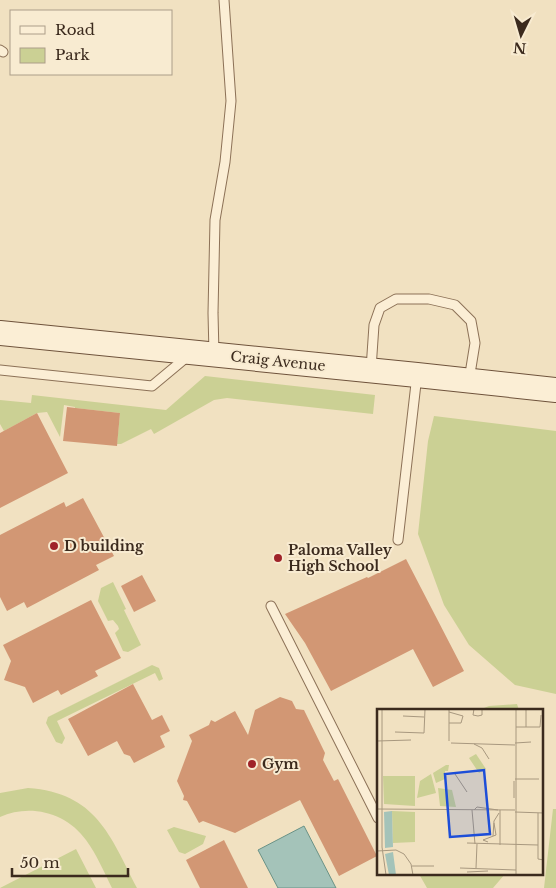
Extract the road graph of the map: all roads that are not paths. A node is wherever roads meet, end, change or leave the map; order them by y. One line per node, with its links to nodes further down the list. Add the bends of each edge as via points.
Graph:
1 (224, 0): 3 (lane, via 231,101 215,220 213,313)
2 (0, 333): 3 (street, Craig Avenue)
3 (204, 353): 4 (lane, via 152,386); 5 (street, Craig Avenue)
4 (0, 370)
5 (370, 370): 6 (street, Craig Avenue); 7 (lane, via 374,325 380,308 396,299 429,299 455,306 471,321 475,343)
6 (417, 375): 7 (street, Craig Avenue); 9 (lane)
7 (470, 380): 8 (street, Craig Avenue)
8 (556, 390)
9 (398, 540)
10 (271, 606): 11 (lane)
11 (377, 816)

